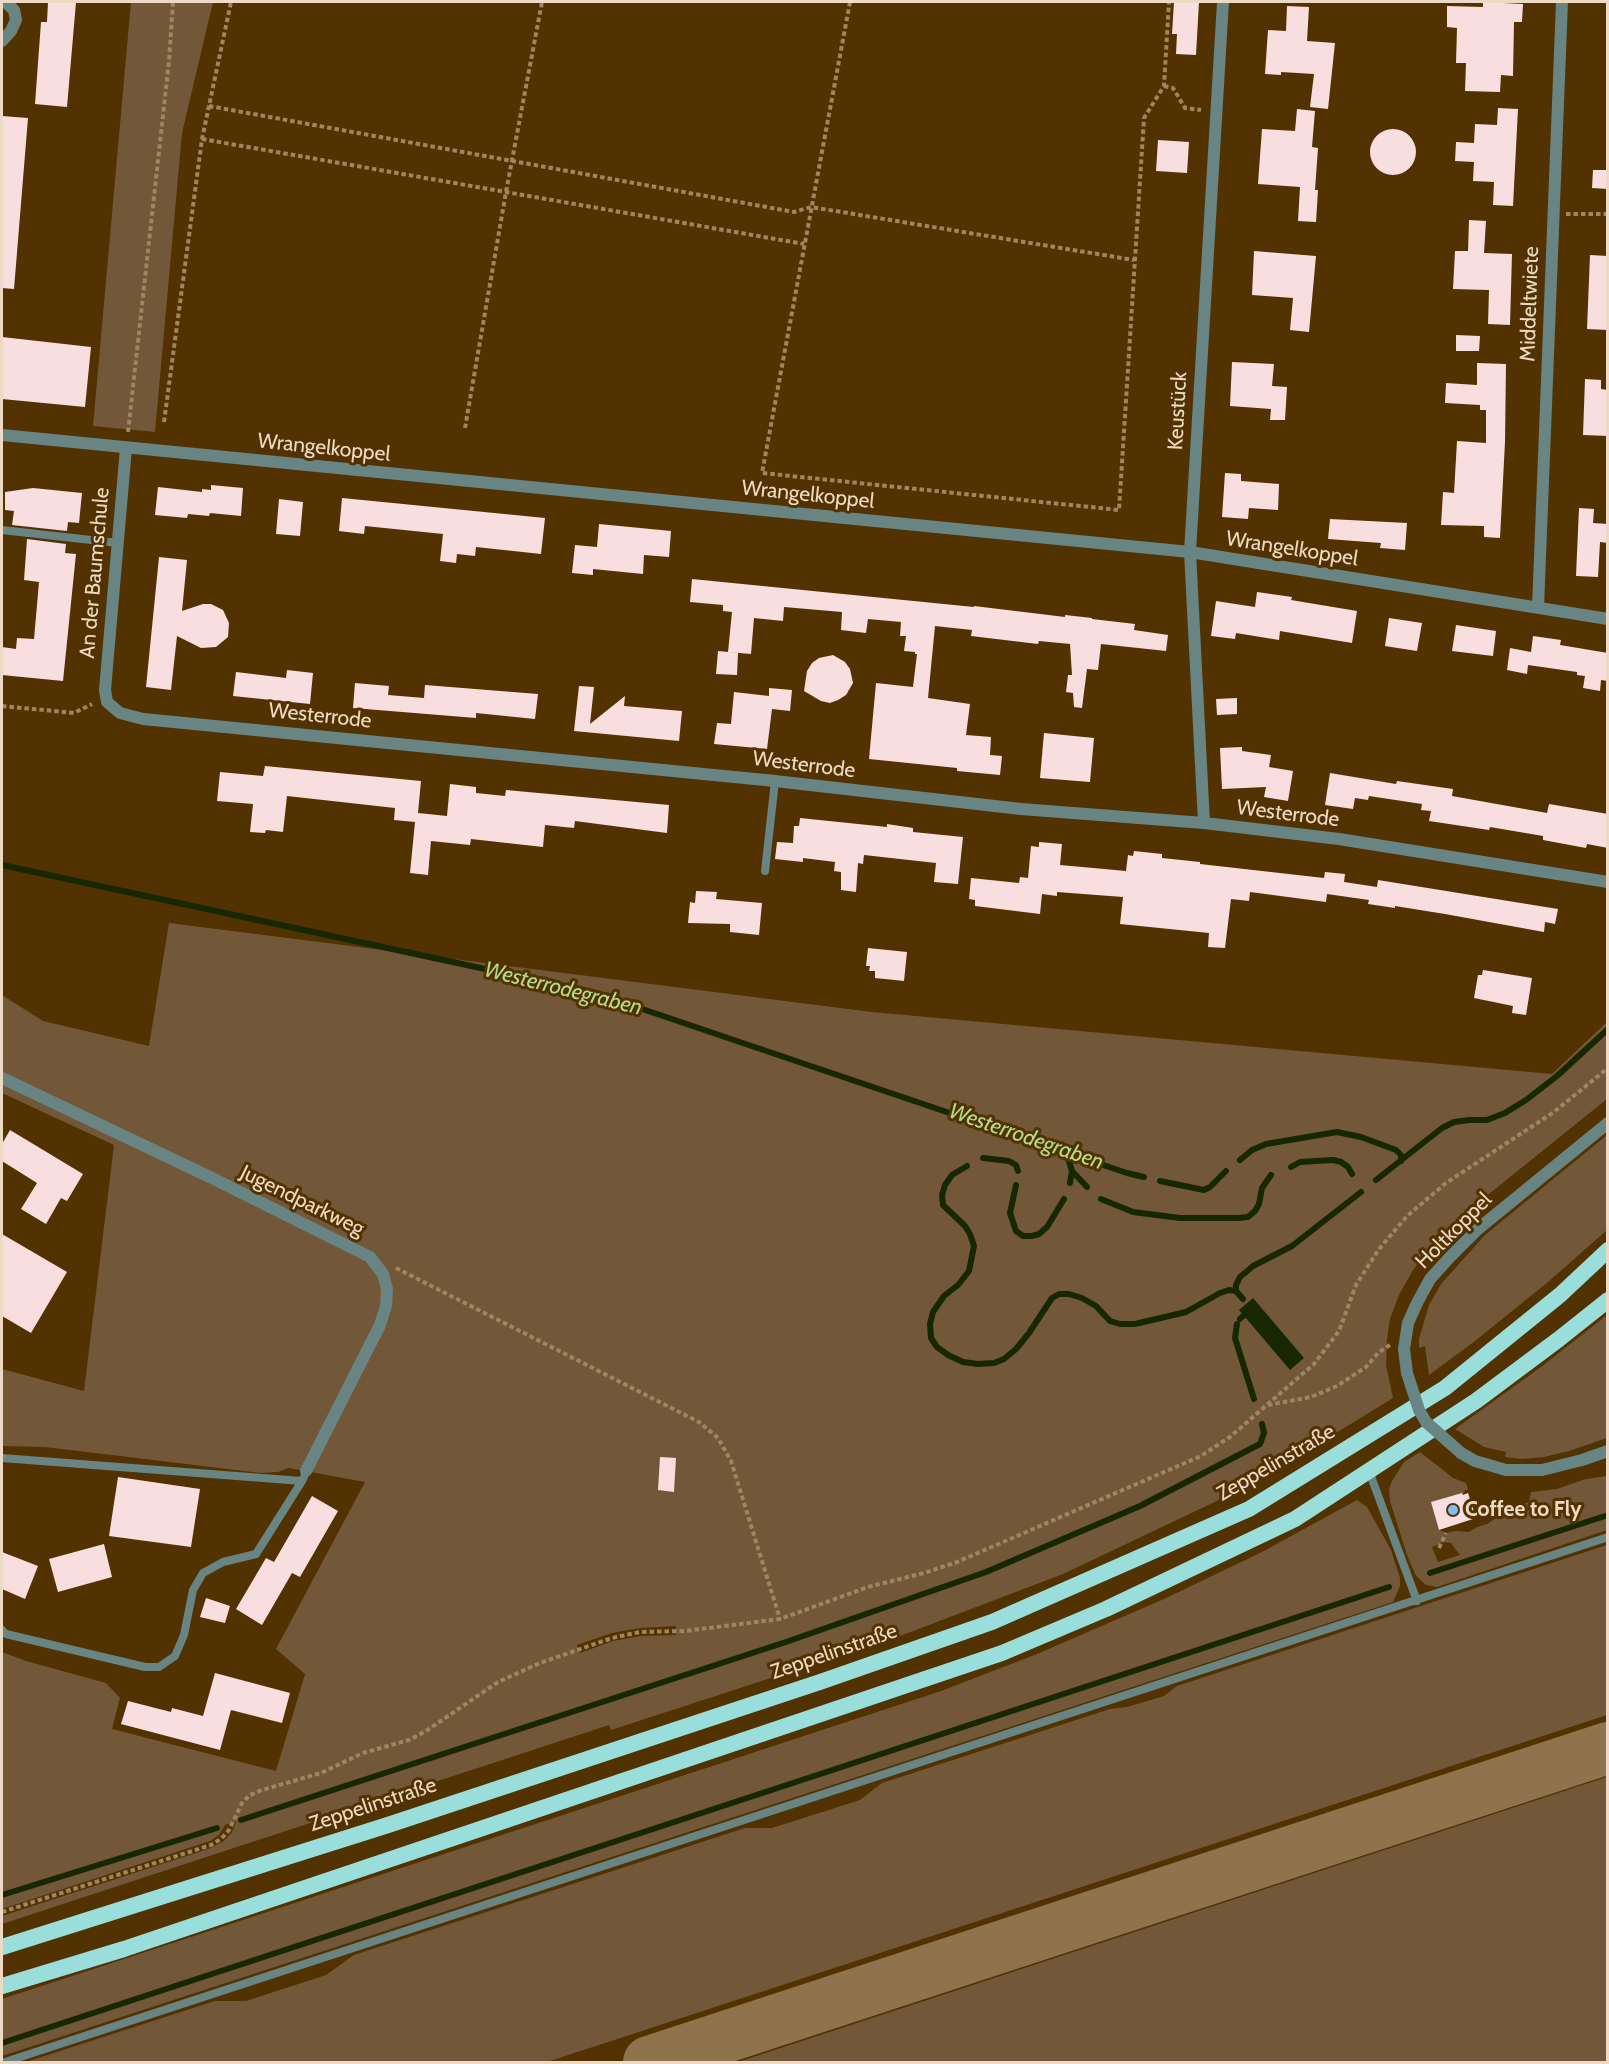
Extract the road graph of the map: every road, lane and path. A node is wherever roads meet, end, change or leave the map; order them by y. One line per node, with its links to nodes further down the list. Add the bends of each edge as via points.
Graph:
1 (5, 2): 9 (street, via 14,9 15,20)
2 (173, 2): 24 (path)
3 (231, 2): 11 (path)
4 (542, 2): 14 (path)
5 (849, 2): 16 (path)
6 (1169, 2): 10 (path)
7 (1223, 2): 12 (street, Keustück)
8 (1563, 2): 17 (street, Middeltwiete)
9 (2, 40)
10 (1164, 86): 12 (path, via 1173,88 1185,108); 20 (path, via 1144,118)
11 (209, 106): 13 (path); 14 (path)
12 (1215, 111): 27 (street, Keustück)
13 (202, 139): 15 (path); 21 (path)
14 (512, 162): 15 (path); 16 (path, via 794,212)
15 (506, 192): 19 (path); 22 (path)
16 (811, 207): 19 (path); 20 (path)
17 (1553, 213): 18 (path); 28 (street, Middeltwiete)
18 (1608, 214)
19 (804, 244): 20 (path, via 762,473 1119,510)
20 (1134, 260)
21 (164, 422)
22 (465, 428)
23 (2, 435): 24 (street, Wrangelkoppel)
24 (126, 448): 26 (street, An der Baumschule); 27 (street, Wrangelkoppel)
25 (2, 530): 26 (lane)
26 (118, 543): 30 (street, An der Baumschule, via 105,677)
27 (1190, 552): 28 (street, Wrangelkoppel); 33 (street, Keustück)
28 (1538, 607): 29 (street, Wrangelkoppel)
29 (1608, 619)
30 (107, 702): 31 (path, via 75,713); 32 (street, Westerrode, via 120,714 143,719)
31 (2, 706)
32 (775, 781): 33 (street, Westerrode, via 1021,809); 34 (lane)
33 (1204, 823): 35 (street, Westerrode, via 1339,839)
34 (765, 871)
35 (1608, 882)
36 (1608, 1068): 43 (path, via 1554,1112 1446,1183 1407,1216 1356,1285 1339,1331 1314,1364)
37 (2, 1078): 40 (street, Jugendparkweg)
38 (1608, 1123): 44 (street, Holtkoppel, bridge, via 1478,1229 1451,1256 1417,1303 1408,1323 1404,1349 1407,1373 1426,1422 1475,1461 1506,1470 1542,1470)
39 (1608, 1250): 55 (highway, Zeppelinstraße, via 1560,1295 1444,1388 1249,1509 992,1622 388,1825)
40 (370, 1257): 47 (street, Jugendparkweg, via 383,1274 386,1306); 52 (path, via 699,1422 718,1438 731,1461)
41 (1608, 1300): 46 (highway, via 1484,1396)
42 (1379, 1352): 43 (path, via 1366,1367 1337,1386 1311,1397)
43 (1268, 1405): 52 (path, via 1202,1456 1109,1497 957,1562 868,1587)
44 (1608, 1451)
45 (2, 1458): 47 (lane)
46 (1369, 1471): 51 (lane); 56 (highway, via 1295,1519 1106,1609 1002,1653 135,1946)
47 (304, 1476): 53 (lane, via 256,1554 223,1562 203,1574 193,1590 184,1635 175,1656 159,1667 133,1665)
48 (1446, 1533): 50 (path)
49 (1608, 1537): 51 (lane)
50 (1439, 1548)
51 (1417, 1601): 57 (lane)
52 (780, 1620): 54 (path, via 640,1632 540,1663 498,1682 409,1740 250,1795 229,1830 210,1845)
53 (2, 1630)
54 (2, 1912)
55 (2, 1947)
56 (2, 1986)
57 (5, 2062)

